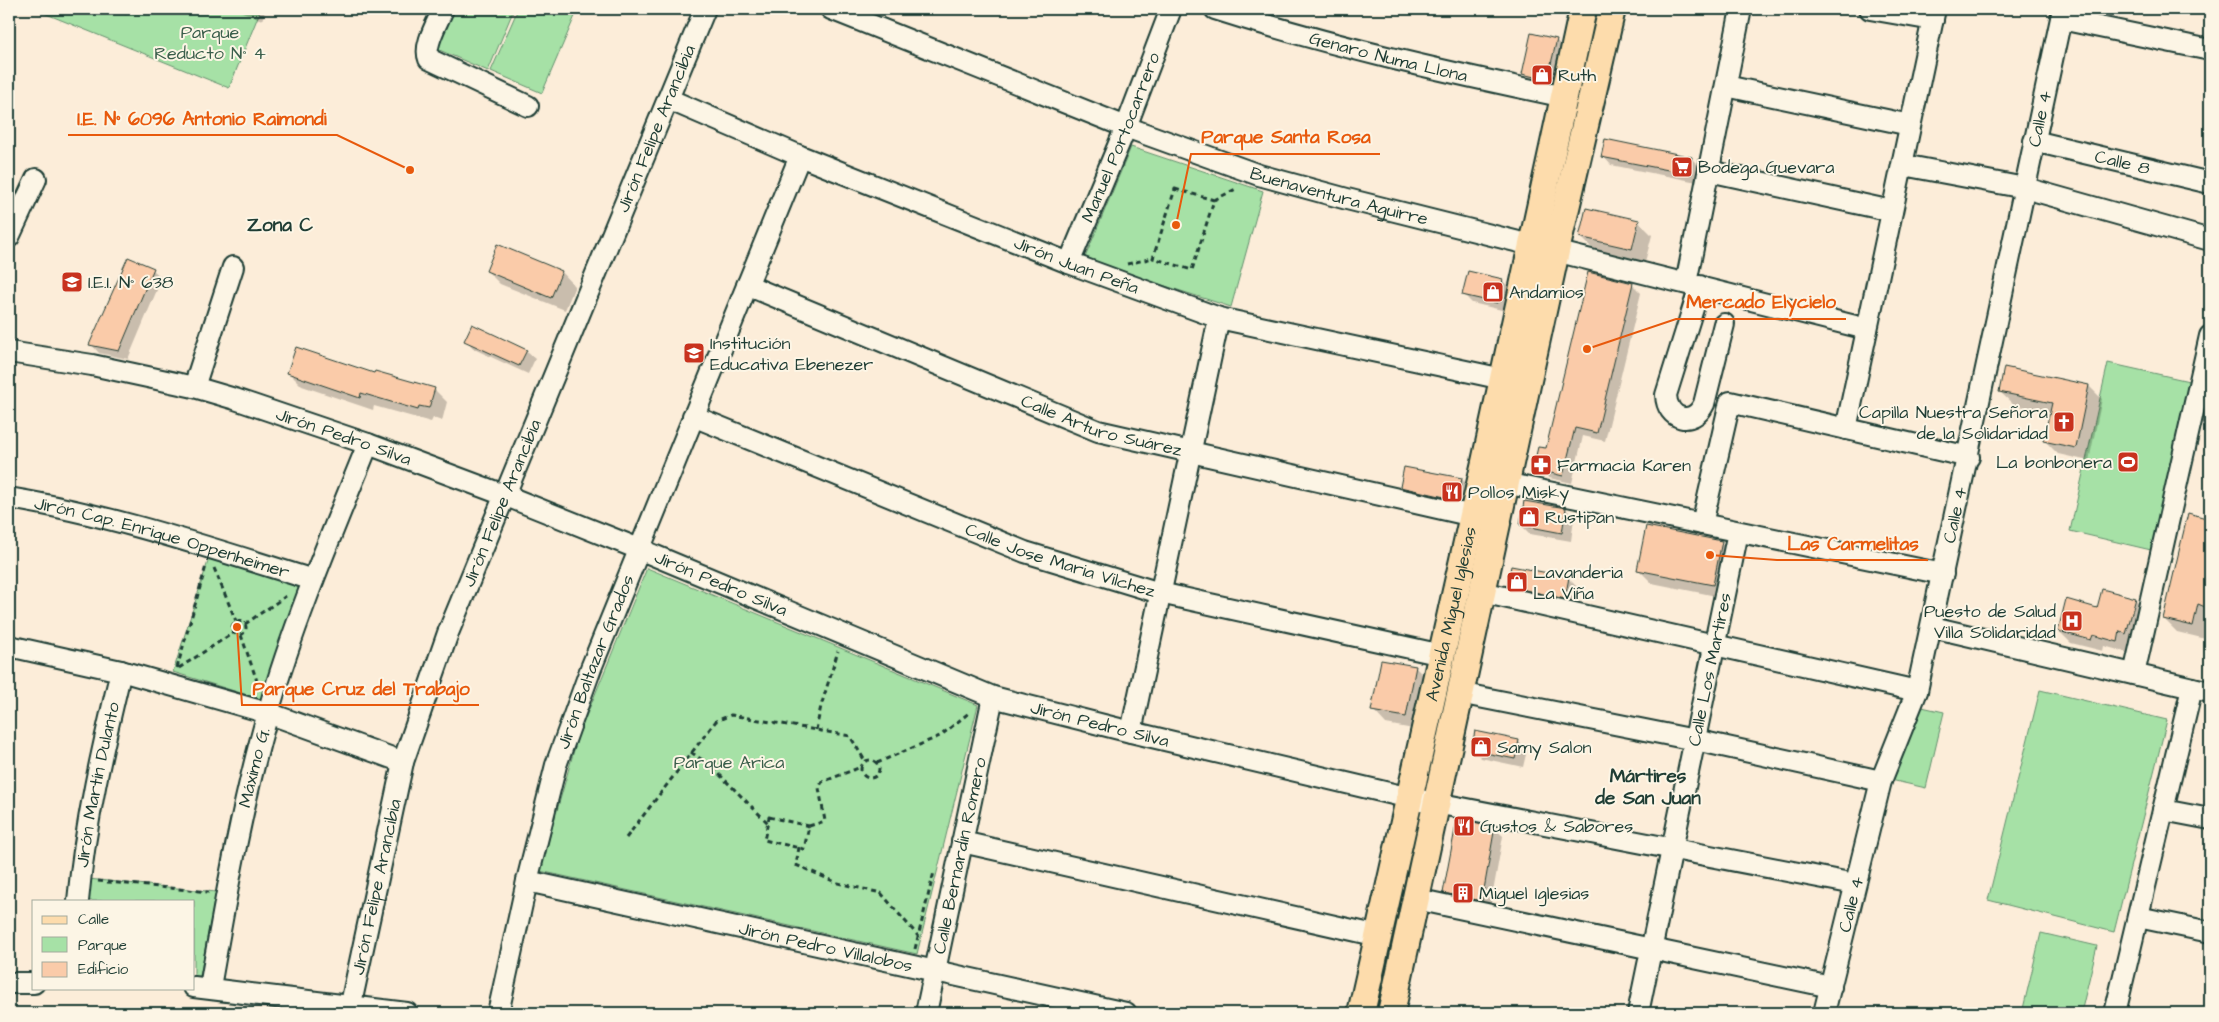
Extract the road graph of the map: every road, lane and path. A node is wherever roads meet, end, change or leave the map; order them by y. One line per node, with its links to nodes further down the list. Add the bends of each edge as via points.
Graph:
1 (114, 9): 2 (path, via 128,14)
2 (130, 9)
3 (443, 9): 18 (street, via 428,46 429,59)
4 (705, 9): 17 (street, Jirón Felipe Arancibia)
5 (831, 9): 20 (street, Buenaventura Aguirre)
6 (1171, 9): 20 (street, Manuel Portocarrero)
7 (1215, 9): 16 (street, Genaro Numa Llona, via 1288,33 1404,63)
8 (1584, 9): 16 (main road, Avenida Miguel Iglesias)
9 (1612, 9): 33 (main road, Avenida Miguel Iglesias)
10 (1741, 9): 15 (street)
11 (1870, 9): 13 (street)
12 (2062, 14): 14 (street); 21 (street, Calle 4)
13 (1934, 15): 19 (street)
14 (2210, 50)
15 (1726, 86): 19 (street); 24 (street)
16 (1565, 97): 33 (main road, Avenida Miguel Iglesias)
17 (668, 99): 22 (street, Jirón Juan Peña); 53 (street, Jirón Felipe Arancibia)
18 (528, 106)
19 (1910, 124): 23 (street)
20 (1126, 127): 33 (street, Buenaventura Aguirre, via 1264,177); 35 (street, Manuel Portocarrero)
21 (2034, 142): 27 (street, Calle 8); 28 (street, Calle 4)
22 (800, 156): 35 (street, Jirón Juan Peña); 39 (street, Jirón Baltazar Grados)
23 (1903, 165): 28 (street); 30 (street)
24 (1709, 171): 30 (street); 38 (street)
25 (36, 179): 31 (street)
26 (1232, 183): 29 (path, via 1241,186)
27 (2210, 183)
28 (2025, 188): 32 (street); 51 (street, Calle 4)
29 (1214, 200): 34 (path, via 1192,270); 34 (path, via 1175,188)
30 (1892, 211): 42 (street)
31 (9, 236)
32 (2210, 240)
33 (1544, 248): 38 (street, Buenaventura Aguirre); 45 (main road, Avenida Miguel Iglesias); 52 (main road, Avenida Miguel Iglesias)
34 (1153, 258): 36 (path)
35 (1069, 263): 40 (street, Jirón Juan Peña)
36 (1121, 265)
37 (233, 267): 46 (street)
38 (1693, 284): 41 (street, via 1666,395 1667,405 1681,418 1700,412 1704,404); 42 (street, Buenaventura Aguirre)
39 (747, 285): 47 (street, Jirón Baltazar Grados); 50 (street, Calle Arturo Suárez, via 1098,431)
40 (1219, 318): 45 (street, Jirón Juan Peña); 50 (street)
41 (1724, 324)
42 (1867, 329): 48 (street)
43 (2210, 336): 76 (street)
44 (9, 352): 46 (street, Jirón Pedro Silva, via 92,365)
45 (1503, 379): 55 (main road, Avenida Miguel Iglesias)
46 (194, 387): 49 (street, Jirón Pedro Silva)
47 (694, 416): 58 (street, Jirón Baltazar Grados); 63 (street, Calle Jose Maria Vilchez, via 1025,552)
48 (1846, 429): 51 (street); 56 (street, via 1730,402)
49 (368, 444): 53 (street, Jirón Pedro Silva); 61 (street, Máximo G.)
50 (1192, 452): 55 (street, Calle Arturo Suárez); 63 (street)
51 (1969, 457): 60 (street, Calle 4)
52 (1505, 483): 56 (street); 62 (main road, Avenida Miguel Iglesias)
53 (504, 495): 58 (street, Jirón Pedro Silva); 88 (street, Jirón Felipe Arancibia, via 448,633)
54 (9, 498): 59 (street, Jirón Cap. Enrique Oppenheimer, via 128,523)
55 (1473, 516): 72 (main road, Avenida Miguel Iglesias)
56 (1702, 524): 57 (street)
57 (1738, 532): 60 (street); 69 (street, Calle Los Martires)
58 (639, 549): 80 (street, Jirón Pedro Silva); 104 (street, Jirón Baltazar Grados, via 556,765)
59 (210, 552): 61 (street, Jirón Cap. Enrique Oppenheimer); 64 (path); 73 (path)
60 (1943, 574): 66 (street, Calle 4)
61 (313, 580): 65 (path); 81 (street, Máximo G.)
62 (1482, 592): 69 (street); 79 (main road, Avenida Miguel Iglesias)
63 (1160, 593): 72 (street, Calle Jose Maria Vilchez); 84 (street)
64 (236, 621): 65 (path); 67 (path, via 232,624)
65 (245, 624): 68 (path, via 245,632)
66 (1932, 627): 76 (street); 78 (street, Calle 4)
67 (233, 633): 68 (path); 73 (path)
68 (241, 635): 81 (path)
69 (1715, 644): 78 (street); 85 (street, Calle Los Martires)
70 (9, 646): 74 (street)
71 (830, 647): 83 (path, via 838,651)
72 (1442, 655): 92 (main road, Avenida Miguel Iglesias)
73 (177, 670): 75 (path)
74 (121, 671): 81 (street); 103 (street, Jirón Martín Dulanto, via 104,739)
75 (186, 673)
76 (2134, 674): 77 (street)
77 (2201, 690): 94 (street)
78 (1917, 691): 91 (street, Calle 4)
79 (1459, 693): 85 (street); 93 (main road, Avenida Miguel Iglesias)
80 (993, 697): 84 (street, Jirón Pedro Silva); 99 (street, Calle Bernardin Romero)
81 (268, 713): 88 (street); 106 (street, Máximo G.)
82 (972, 718): 89 (path, via 975,708 940,736)
83 (816, 730): 86 (path, via 724,716 716,721); 87 (path, via 850,736)
84 (1131, 732): 92 (street, Jirón Pedro Silva)
85 (1695, 740): 91 (street); 101 (street, Calle Los Martires)
86 (691, 752): 96 (path, via 712,767); 98 (path)
87 (865, 761): 89 (path); 90 (path)
88 (403, 762): 120 (street, Jirón Felipe Arancibia)
89 (877, 763): 90 (path, via 878,772 872,777 864,775)
90 (861, 767): 97 (path, via 822,782 819,788 825,822)
91 (1880, 781): 105 (street, Calle 4)
92 (1410, 798): 93 (street, Jirón Pedro Silva); 112 (main road, Avenida Miguel Iglesias)
93 (1436, 802): 101 (street, Jirón Pedro Silva); 107 (main road, Avenida Miguel Iglesias)
94 (2163, 810): 95 (street); 109 (street)
95 (2210, 820)
96 (768, 823): 97 (path, via 769,817); 100 (path, via 764,840)
97 (810, 826): 100 (path, via 804,849)
98 (626, 838)
99 (962, 842): 112 (street); 115 (street, Calle Bernardin Romero)
100 (799, 848): 111 (path, via 796,865 838,883 881,893)
101 (1672, 848): 105 (street, Jirón Pedro Silva); 114 (street, Calle Los Martires)
102 (935, 870): 111 (path)
103 (80, 879): 106 (path); 108 (street, Jirón Martín Dulanto)
104 (527, 881): 115 (street, Jirón Pedro Villalobos); 123 (street, Jirón Baltazar Grados)
105 (1855, 884): 119 (street, Calle 4)
106 (227, 894): 118 (street, Máximo G.)
107 (1416, 899): 114 (street); 121 (main road, Avenida Miguel Iglesias)
108 (78, 900)
109 (2138, 917): 110 (street); 129 (street)
110 (2210, 932)
111 (918, 936): 113 (path, via 915,951)
112 (1378, 936): 126 (main road, Avenida Miguel Iglesias)
113 (905, 949)
114 (1651, 949): 119 (street); 127 (street, Calle Los Martires)
115 (935, 970): 124 (street, Calle Bernardin Romero); 125 (street, Jirón Pedro Villalobos)
116 (9, 983): 117 (street)
117 (32, 983)
118 (202, 987): 120 (street)
119 (1831, 987): 128 (street, Calle 4)
120 (349, 1009): 122 (street)
121 (1397, 1012)
122 (407, 1013)
123 (498, 1013)
124 (926, 1013)
125 (1126, 1013)
126 (1361, 1013)
127 (1638, 1013)
128 (1824, 1013)
129 (2115, 1013)

